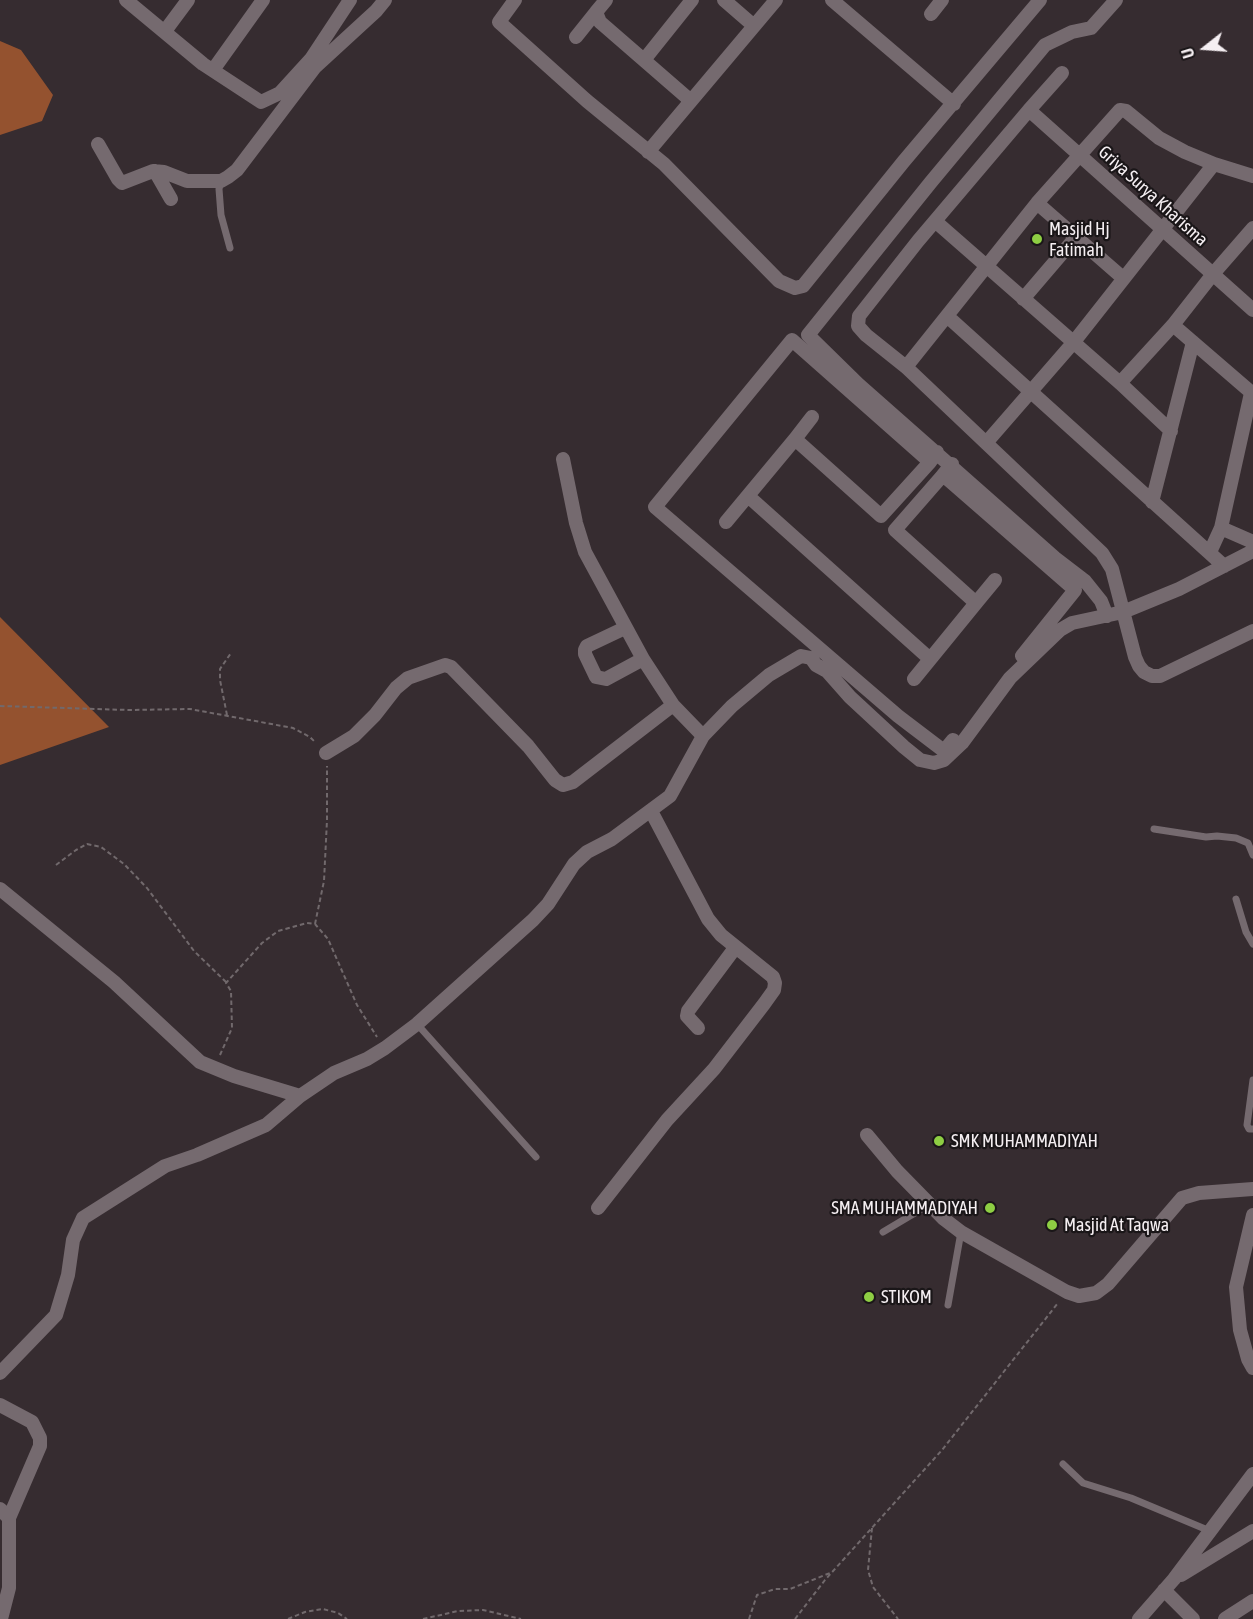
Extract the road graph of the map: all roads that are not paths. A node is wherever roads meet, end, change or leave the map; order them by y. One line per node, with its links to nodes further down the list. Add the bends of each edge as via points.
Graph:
1 (126, 0): 18 (street)
2 (188, 0): 18 (street)
3 (263, 0): 21 (street)
4 (350, 0): 21 (street, via 311,58 269,100 261,102)
5 (385, 0): 32 (street, via 315,67 237,170)
6 (515, 0): 27 (street, via 499,22)
7 (606, 0): 15 (street)
8 (692, 0): 20 (street)
9 (724, 0): 17 (street)
10 (776, 0): 17 (street)
11 (832, 0): 24 (street)
12 (942, 0): 16 (street)
13 (1040, 0): 24 (street)
14 (1116, 0): 57 (street, via 1091,28 1045,45 808,335)
15 (596, 12): 19 (street); 20 (street, via 600,22)
16 (931, 14)
17 (754, 26): 23 (street)
18 (165, 31): 21 (street)
19 (576, 37)
20 (644, 60): 23 (street)
21 (213, 70)
22 (1062, 73): 25 (street)
23 (691, 100): 27 (street)
24 (954, 104): 27 (street, via 803,286 795,288 779,281 690,189)
25 (1029, 110): 28 (street, Griya Surya Kharisma); 35 (street)
26 (98, 144): 30 (street, via 122,183)
27 (648, 152)
28 (1080, 155): 29 (street, via 1123,109 1159,138); 34 (street); 37 (street, Griya Surya Kharisma)
29 (1214, 164): 31 (street); 37 (street)
30 (156, 171): 32 (street, via 187,181); 33 (street)
31 (1253, 176)
32 (221, 181): 39 (lane, via 219,201)
33 (171, 199)
34 (1037, 203): 38 (street); 40 (street)
35 (935, 222): 40 (street); 49 (street, via 857,320 866,335)
36 (1253, 228): 41 (street)
37 (1163, 230): 41 (street, Griya Surya Kharisma); 42 (street)
38 (1076, 237): 42 (street); 43 (street)
39 (230, 248)
40 (986, 266): 43 (street); 45 (street)
41 (1213, 274): 44 (street, Griya Surya Kharisma); 46 (street)
42 (1123, 278): 48 (street)
43 (1023, 299): 48 (street)
44 (1253, 310)
45 (947, 316): 49 (street); 51 (street)
46 (1173, 324): 47 (street); 50 (street)
47 (1193, 342): 52 (street); 54 (street)
48 (1073, 343): 50 (street); 51 (street)
49 (906, 367): 56 (street)
50 (1120, 383): 54 (street)
51 (1032, 392): 56 (street); 62 (street)
52 (1252, 394): 65 (street)
53 (812, 417): 55 (street)
54 (1171, 431): 62 (street)
55 (795, 439): 61 (street); 63 (street)
56 (986, 443): 73 (street, via 1102,553 1113,569)
57 (934, 457): 59 (street); 60 (street); 60 (street, via 792,340 655,507 944,751 1076,590)
58 (563, 459): 75 (street, via 581,540)
59 (920, 474): 60 (street); 63 (street)
60 (943, 475): 66 (street); 74 (street, via 1085,581)
61 (748, 496): 64 (street); 78 (street)
62 (1152, 502): 69 (street)
63 (881, 516): 66 (street)
64 (726, 522)
65 (1221, 528): 67 (street); 69 (street)
66 (896, 530): 72 (street)
67 (1253, 542)
68 (1253, 551): 70 (street)
69 (1210, 552): 70 (street)
70 (1224, 566): 73 (street)
71 (995, 580): 72 (street)
72 (976, 603): 78 (street)
73 (1123, 612): 74 (street); 76 (street, via 1138,666 1152,676 1160,676)
74 (1107, 616): 81 (street, via 1072,623 1049,639 1010,678 962,743 944,760 920,760 827,671 811,658 801,656 769,675)
75 (625, 628): 77 (street); 77 (street, via 587,646 585,654 596,677 606,679)
76 (1253, 631)
77 (643, 659): 80 (street)
78 (930, 660): 79 (street)
79 (914, 679)
80 (673, 705): 81 (street); 82 (street, via 573,782 563,784 445,665 408,678 354,736)
81 (704, 736): 83 (street, via 670,796)
82 (326, 753)
83 (651, 811): 89 (street, via 708,919); 90 (street, via 587,852 533,920)
84 (1154, 829): 85 (lane, via 1236,838 1248,843)
85 (1253, 855)
86 (0, 889): 93 (street, via 114,982 200,1062)
87 (1236, 899): 88 (lane)
88 (1253, 944)
89 (735, 948): 91 (street, via 688,1011 687,1016); 99 (street, via 773,977 774,990)
90 (417, 1024): 93 (street, via 367,1059 334,1073); 96 (lane)
91 (698, 1028)
92 (1253, 1080): 94 (lane, via 1247,1125)
93 (300, 1096): 105 (street, via 266,1125 165,1166 83,1218 73,1240 56,1315)
94 (1253, 1129)
95 (867, 1135): 98 (street)
96 (536, 1157)
97 (1253, 1189): 102 (street, via 1182,1198 1108,1284 1096,1293 1079,1296)
98 (930, 1204): 101 (lane); 102 (street)
99 (598, 1208)
100 (1253, 1215): 104 (street, via 1236,1287 1240,1330)
101 (884, 1232)
102 (961, 1232): 103 (lane)
103 (948, 1305)
104 (1253, 1368)
105 (0, 1373)
106 (0, 1405): 109 (street, via 33,1422 40,1438 40,1446)
107 (1064, 1464): 111 (lane, via 1083,1483 1131,1498)
108 (1253, 1474): 111 (street)
109 (4, 1514): 115 (street, via 9,1588)
110 (1253, 1531): 112 (street)
111 (1210, 1532): 112 (street)
112 (1174, 1579): 113 (street)
113 (1164, 1590): 116 (street); 117 (street)
114 (1253, 1601): 118 (street)
115 (1, 1619)
116 (1139, 1619)
117 (1192, 1619)
118 (1225, 1619)

